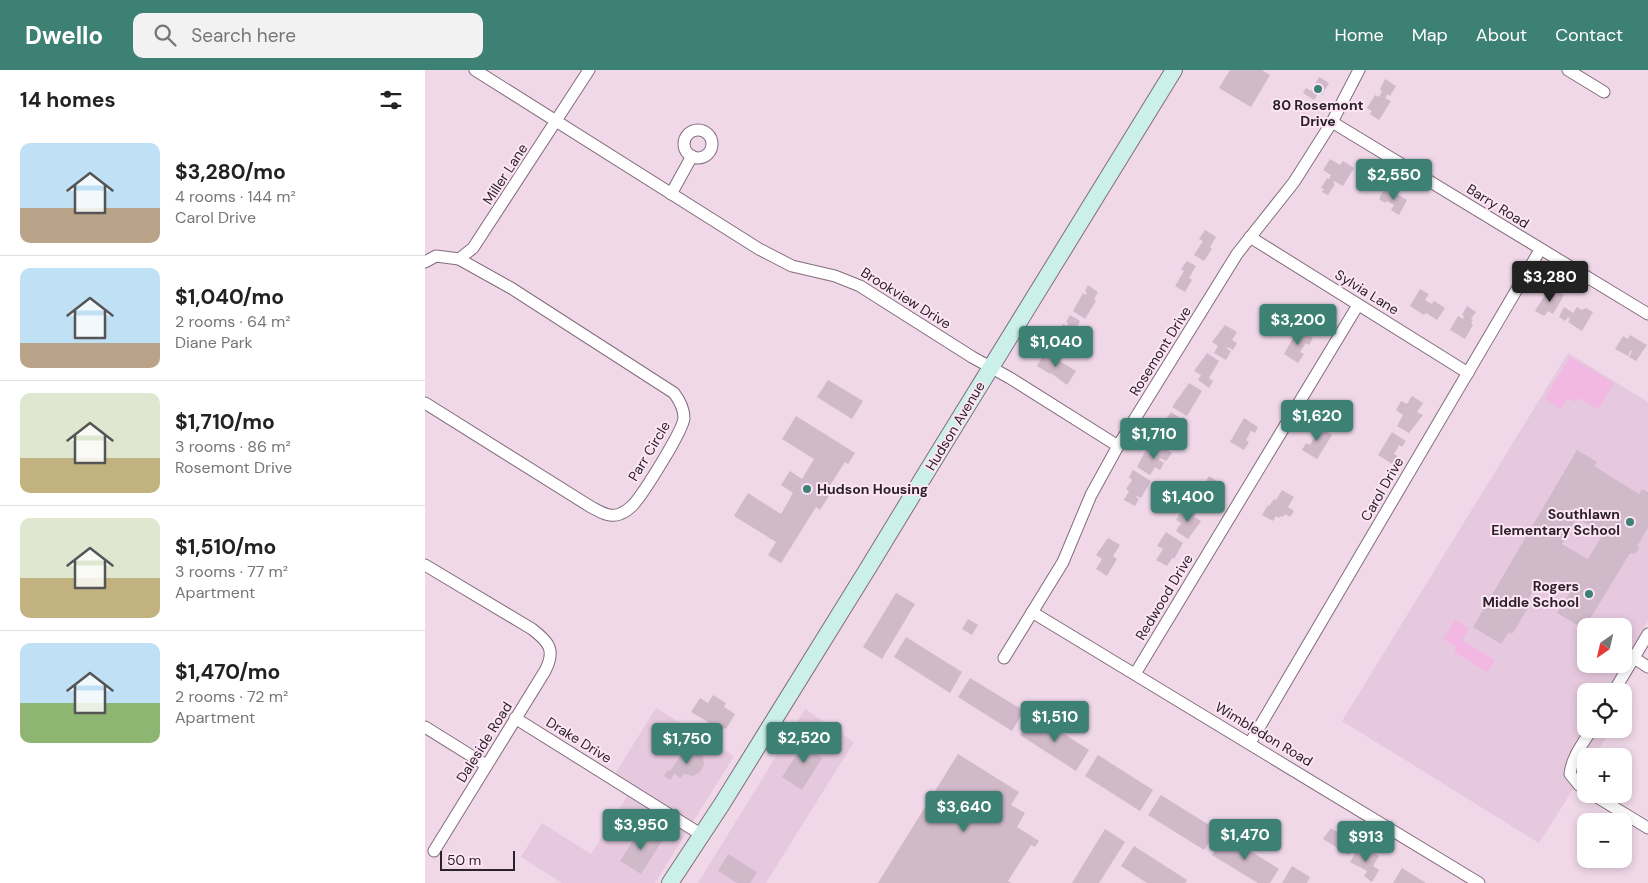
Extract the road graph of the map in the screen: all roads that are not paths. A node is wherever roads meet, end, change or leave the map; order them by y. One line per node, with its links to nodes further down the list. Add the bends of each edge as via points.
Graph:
1 (475, 70): 7 (street, Brookview Drive)
2 (589, 70): 7 (street, Miller Lane)
3 (1174, 70): 17 (main road, Hudson Avenue)
4 (1359, 70): 8 (street, Rosemont Drive)
5 (1568, 70): 6 (street)
6 (1603, 92)
7 (556, 121): 10 (street, Brookview Drive); 13 (street, Miller Lane, via 480,240)
8 (1332, 122): 11 (street, Rosemont Drive, via 1294,182); 12 (street, Barry Road)
9 (692, 156): 10 (street)
10 (671, 194): 17 (street, Brookview Drive, via 791,266 860,286)
11 (1250, 237): 15 (street, Sylvia Lane); 20 (street, Rosemont Drive)
12 (1540, 250): 16 (street, Barry Road); 18 (street, Carol Drive)
13 (459, 259): 14 (street, via 436,256); 19 (street, Parr Circle, via 511,288 674,393 683,408 683,424 639,497 628,510 613,516 591,507)
14 (425, 262)
15 (1358, 305): 18 (street, Sylvia Lane); 27 (street, Redwood Drive)
16 (1648, 314)
17 (991, 368): 20 (street, Brookview Drive); 37 (main road, Hudson Avenue)
18 (1468, 373): 31 (street, Carol Drive)
19 (425, 403)
20 (1118, 446): 22 (street, Rosemont Drive, via 1091,495 1063,562)
21 (425, 565): 29 (street, Daleside Road, via 532,629 549,645 550,662)
22 (1032, 612): 24 (street, Rosemont Drive); 27 (street, Wimbledon Road)
23 (1648, 634): 25 (street)
24 (1004, 658)
25 (1634, 658): 26 (street); 28 (street)
26 (1648, 667)
27 (1135, 674): 31 (street, Wimbledon Road)
28 (1619, 683)
29 (515, 718): 33 (street, Daleside Road); 37 (street, Drake Drive)
30 (425, 727): 33 (street)
31 (1250, 743): 40 (street, Wimbledon Road)
32 (1577, 754): 34 (street, via 1570,774)
33 (486, 765): 38 (street, Daleside Road)
34 (1577, 783)
35 (1607, 803): 36 (street)
36 (1648, 828)
37 (702, 835): 39 (main road, Hudson Avenue)
38 (434, 851)
39 (670, 883)
40 (1479, 883)

